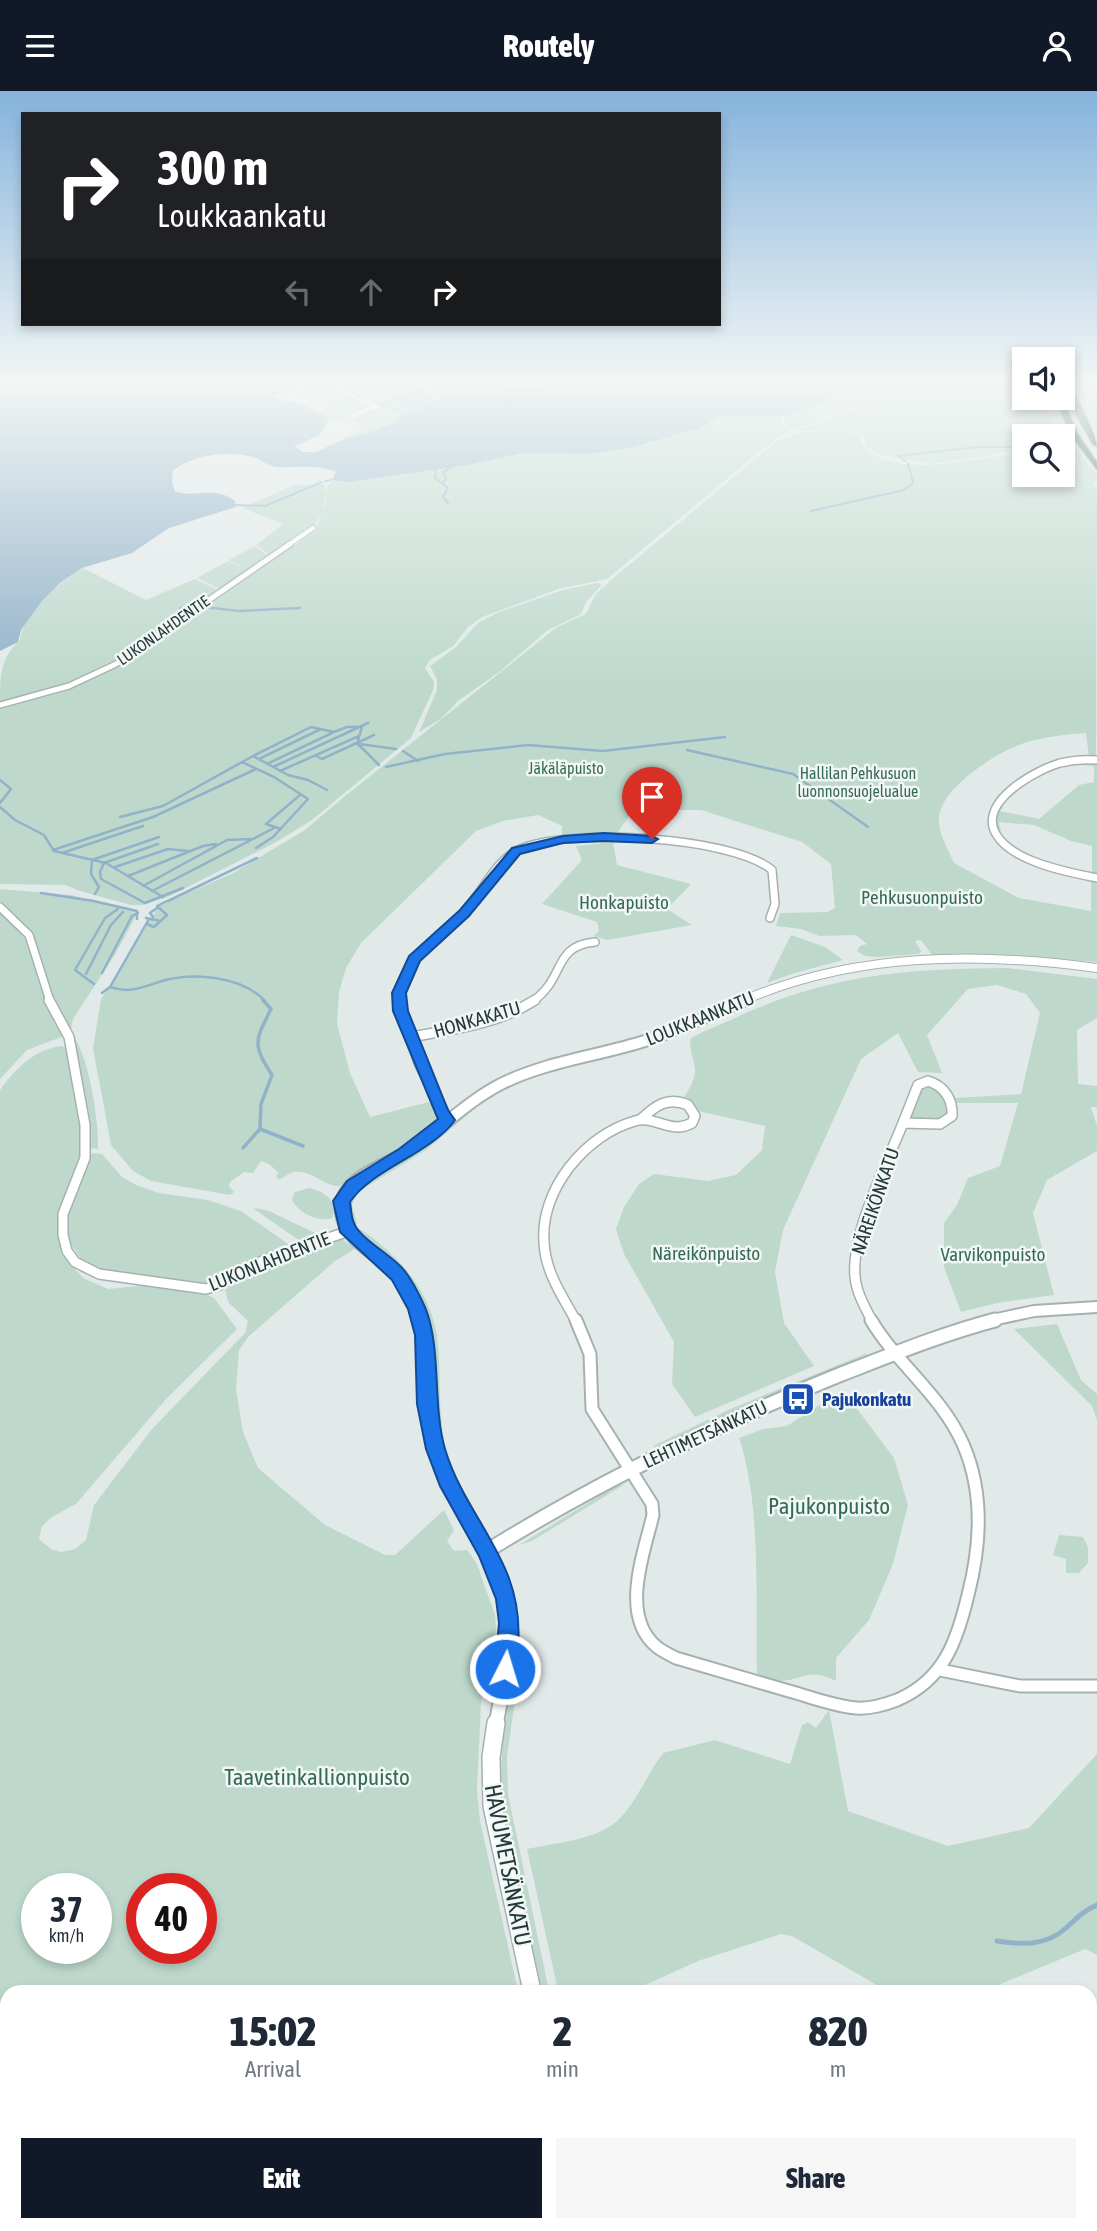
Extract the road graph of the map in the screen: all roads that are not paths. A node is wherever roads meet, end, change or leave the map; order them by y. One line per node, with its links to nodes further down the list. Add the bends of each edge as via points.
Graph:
1 (313, 528): 2 (street, LUKONLAHDENTIE, via 116,664 69,686)
2 (0, 705)
3 (1097, 760): 4 (street, via 1045,766 1003,795 991,820 1015,852 1053,869)
4 (1097, 878)
5 (0, 907): 13 (street, LUKONLAHDENTIE, via 29,935 46,994 72,1048 86,1150 63,1221 67,1249 76,1263 99,1277 206,1289 264,1260)
6 (769, 918): 9 (street, via 775,904 772,870 707,846 604,837 563,839 520,849 464,913 412,962 399,1001)
7 (596, 941): 9 (street, HONKAKATU, via 567,951 555,981 528,1005 493,1019)
8 (1097, 968): 10 (street, LOUKKAANKATU, via 951,957 819,975 753,996 659,1037 527,1073 485,1093)
9 (411, 1037): 10 (street)
10 (448, 1120): 13 (street, LOUKKAANKATU, via 358,1181 343,1198 342,1214)
11 (640, 1120): 11 (street, via 678,1129 692,1123 695,1116 688,1105 668,1100); 16 (street, via 600,1140 569,1167 550,1200 544,1239 548,1264 590,1353 592,1409)
12 (903, 1123): 12 (street, NÄREIKÖNKATU, via 949,1120 952,1106 939,1084 918,1084); 15 (street, NÄREIKÖNKATU, via 854,1265 864,1306)
13 (349, 1231): 17 (street, HAVUMETSÄNKATU, via 398,1275 416,1308 424,1335 427,1404 436,1449 454,1495)
14 (1097, 1307): 15 (street, LEHTIMETSÄNKATU, via 1018,1313 972,1324)
15 (897, 1353): 16 (street, LEHTIMETSÄNKATU, via 732,1420); 18 (street, via 958,1433 978,1491 979,1535 970,1589)
16 (631, 1469): 17 (street, LEHTIMETSÄNKATU); 18 (street, via 653,1510 636,1606 643,1632 656,1649 768,1686 860,1708 907,1695)
17 (487, 1551): 20 (street, HAVUMETSÄNKATU, via 506,1599 509,1623 491,1795)
18 (940, 1670): 19 (street, via 1020,1686)
19 (1097, 1686)
20 (531, 1985)

